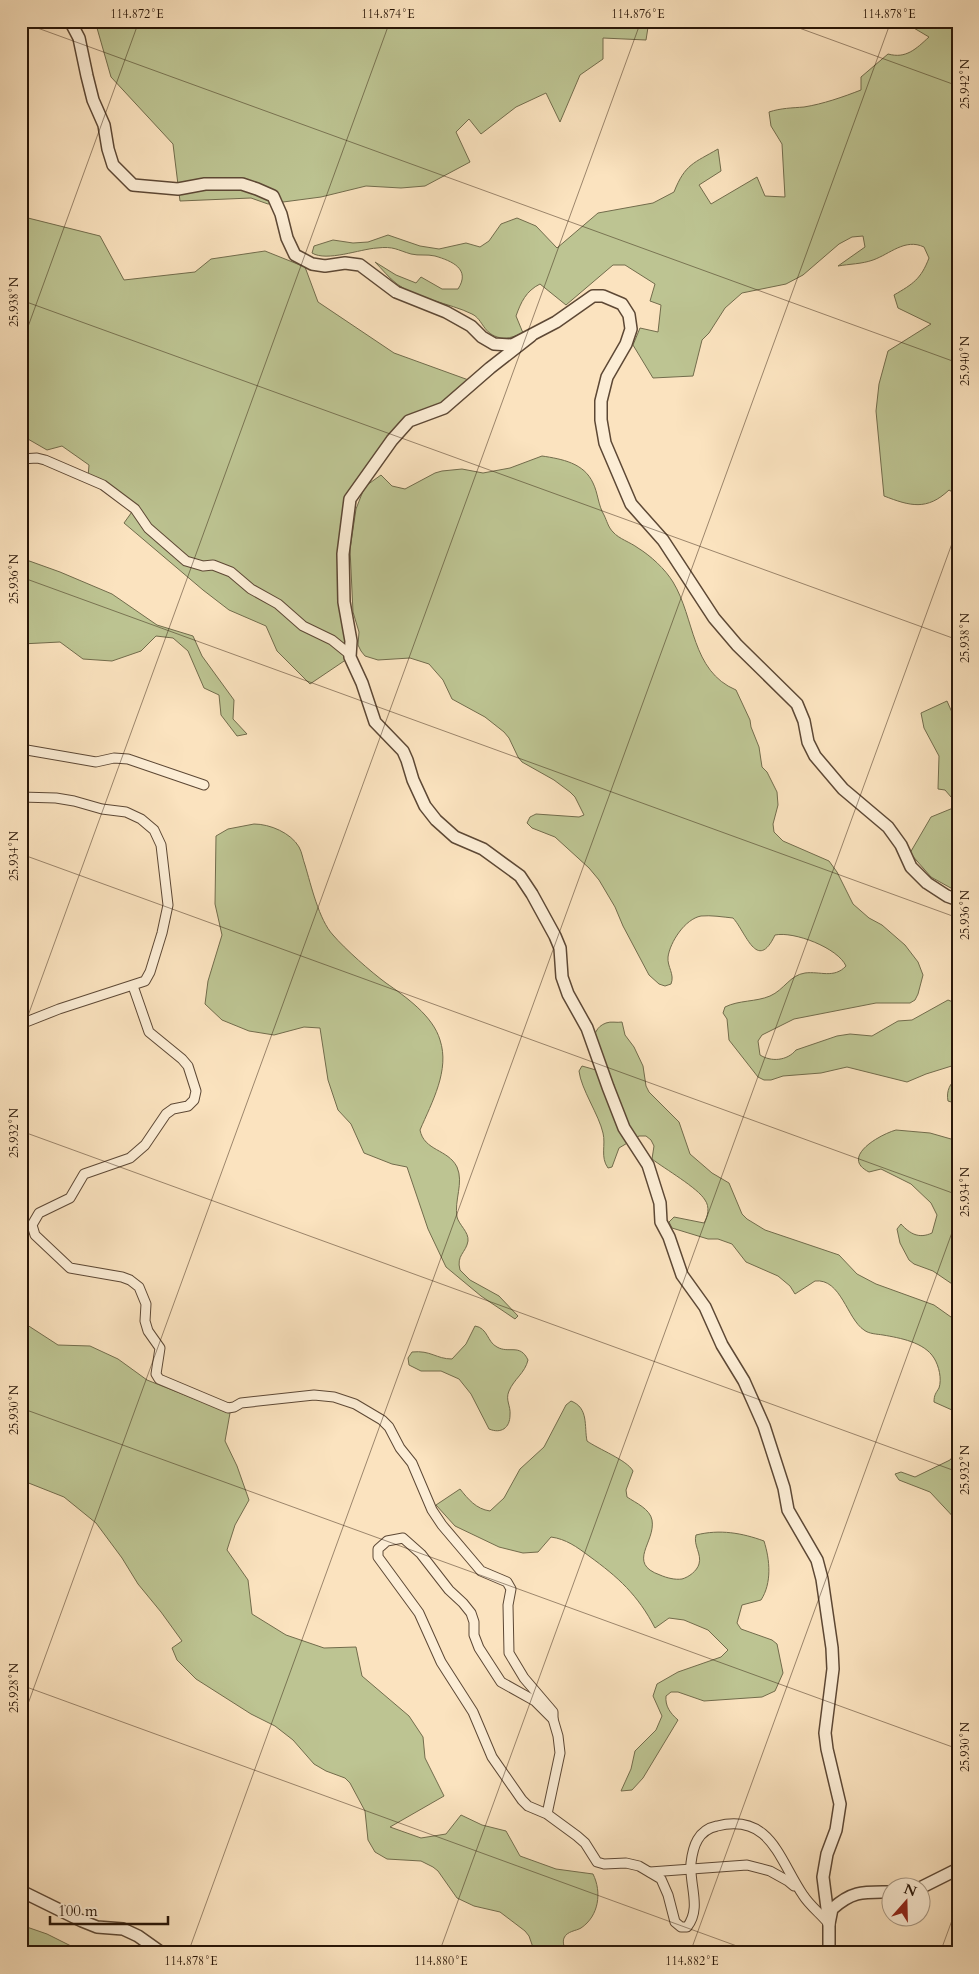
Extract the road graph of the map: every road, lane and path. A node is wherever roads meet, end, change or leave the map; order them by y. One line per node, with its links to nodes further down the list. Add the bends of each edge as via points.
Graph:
1 (70, 21): 2 (street, via 79,38 93,100 104,125 113,165 133,184 178,189 205,184 242,184 257,188 273,196 295,255 312,264 325,266 360,264 396,292 446,312 494,344 512,345)
2 (531, 336): 4 (street, via 444,408 409,421 350,499 344,554 344,602 351,641); 8 (street, via 593,296 604,296 622,304 629,315 631,328 626,344 607,377 601,401 605,443 632,504 663,540 714,618 797,704 815,756 843,789 888,827 911,867 927,883)
3 (21, 459): 4 (street, via 45,460 103,485 134,509 148,528 186,560 231,572 251,589 278,604 303,626 332,640)
4 (350, 657): 19 (street, via 375,722 403,751 425,806 455,836 483,849 520,876 555,936 568,994 587,1028 624,1128 648,1165 660,1203 661,1222 682,1275 704,1307 744,1381 764,1426 788,1510 817,1560 833,1669 825,1734 840,1804 823,1877)
5 (21, 749): 6 (street, via 96,762 128,759)
6 (204, 785)
7 (21, 797): 9 (street, via 56,798 126,812 154,830 161,845 168,905 150,972 145,981)
8 (958, 900)
9 (133, 986): 10 (street); 11 (street, via 149,1032 188,1066 196,1090 194,1100 188,1106 166,1114 145,1145 130,1158 84,1174 70,1198 39,1213 34,1219 35,1234 70,1268 122,1277 139,1287 146,1304 148,1330 160,1348 156,1374 159,1379 228,1408 270,1399 314,1395 334,1397 355,1404 390,1427 412,1463 442,1525 481,1571 507,1582 511,1589 508,1604 509,1653 524,1678 553,1712)
10 (21, 1024)
11 (553, 1719): 12 (street, via 560,1753); 12 (street, via 535,1701 501,1682 479,1648 471,1613 421,1554 403,1538 387,1541 378,1549 383,1566 411,1600 426,1626 441,1662 473,1712 492,1757 528,1806)
12 (547, 1814): 14 (street, via 584,1843 597,1862 626,1863)
13 (958, 1869): 15 (street)
14 (650, 1872): 18 (street, via 747,1865 770,1871 788,1881); 18 (street, via 661,1879 675,1922 681,1927 687,1926 695,1909 691,1866 694,1845 705,1830 744,1823 762,1832 781,1854)
15 (932, 1882)
16 (21, 1891): 20 (street, via 98,1927 123,1929)
17 (882, 1892): 19 (street, via 863,1892 846,1897 832,1908)
18 (804, 1897): 19 (street)
19 (829, 1924): 21 (street)
20 (162, 1953)
21 (828, 1953)

